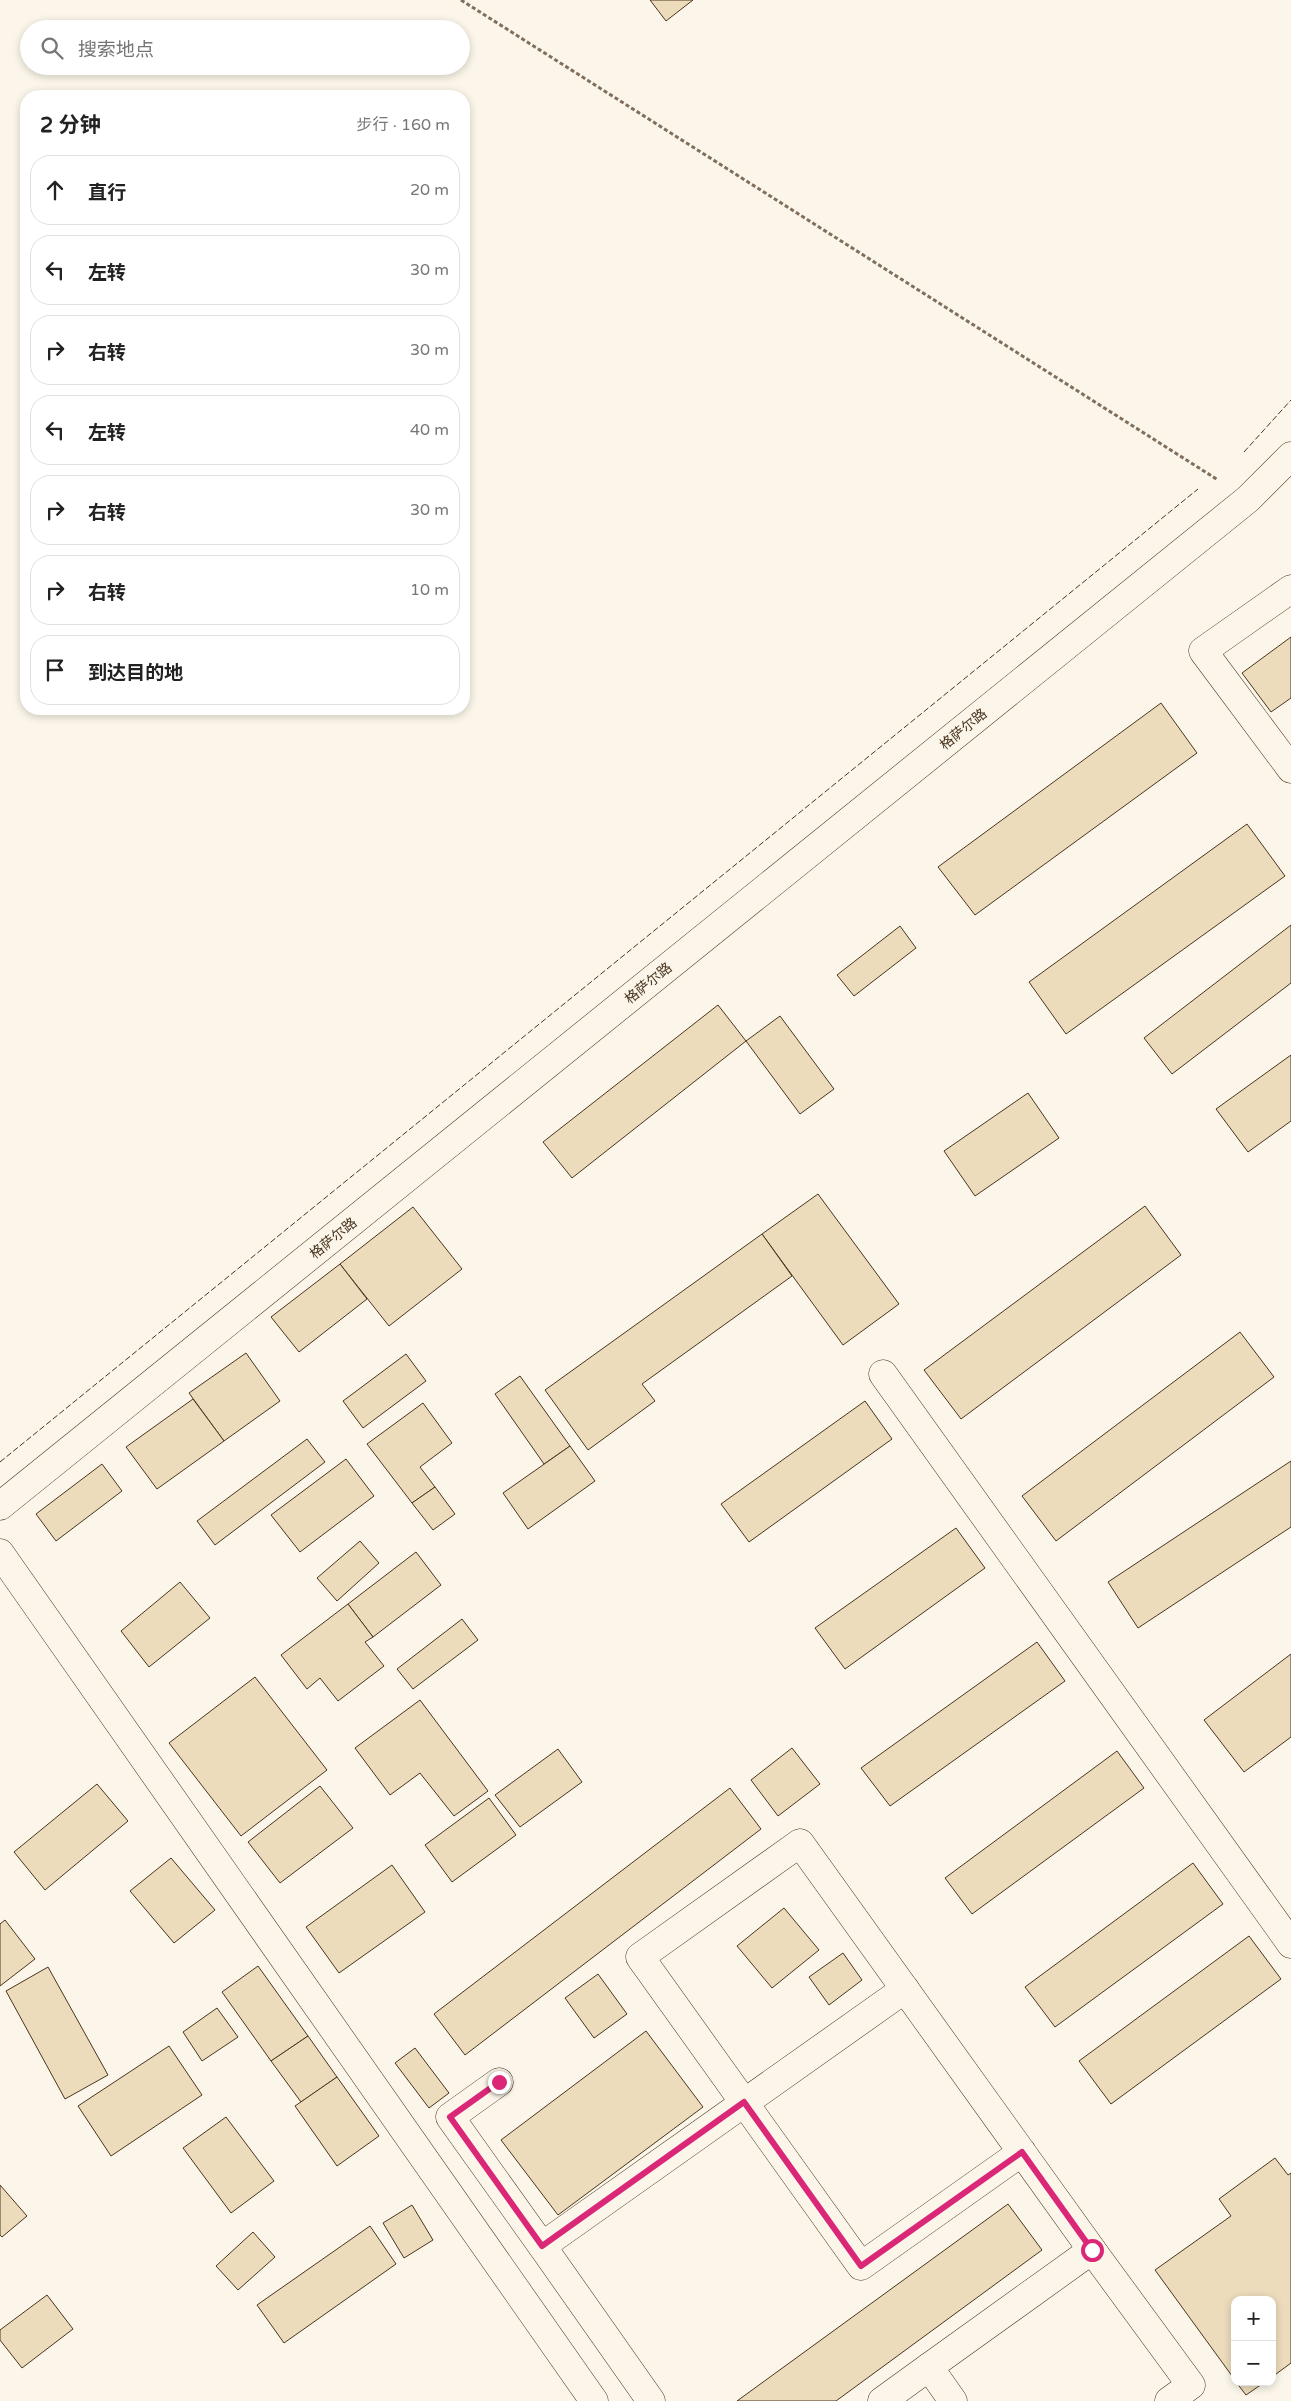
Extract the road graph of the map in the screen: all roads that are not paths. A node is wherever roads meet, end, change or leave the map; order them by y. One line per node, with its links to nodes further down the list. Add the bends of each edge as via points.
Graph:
1 (1291, 456): 5 (street, 格萨尔路, via 1248,499)
2 (1291, 589): 3 (street, via 1203,651)
3 (1291, 769)
4 (883, 1374): 7 (street)
5 (0, 1506)
6 (0, 1553): 15 (street)
7 (1291, 1944)
8 (905, 1989): 10 (street); 10 (street, via 800,1843 640,1956); 11 (street)
9 (499, 2082): 12 (street, via 450,2117)
10 (744, 2102): 11 (street, via 861,2266); 12 (street)
11 (1022, 2152): 13 (street)
12 (542, 2246): 16 (street)
13 (1092, 2250): 14 (street); 19 (street, via 1190,2385)
14 (929, 2367): 17 (street); 18 (street)
15 (594, 2401)
16 (651, 2401)
17 (882, 2401)
18 (953, 2401)
19 (1168, 2401)

